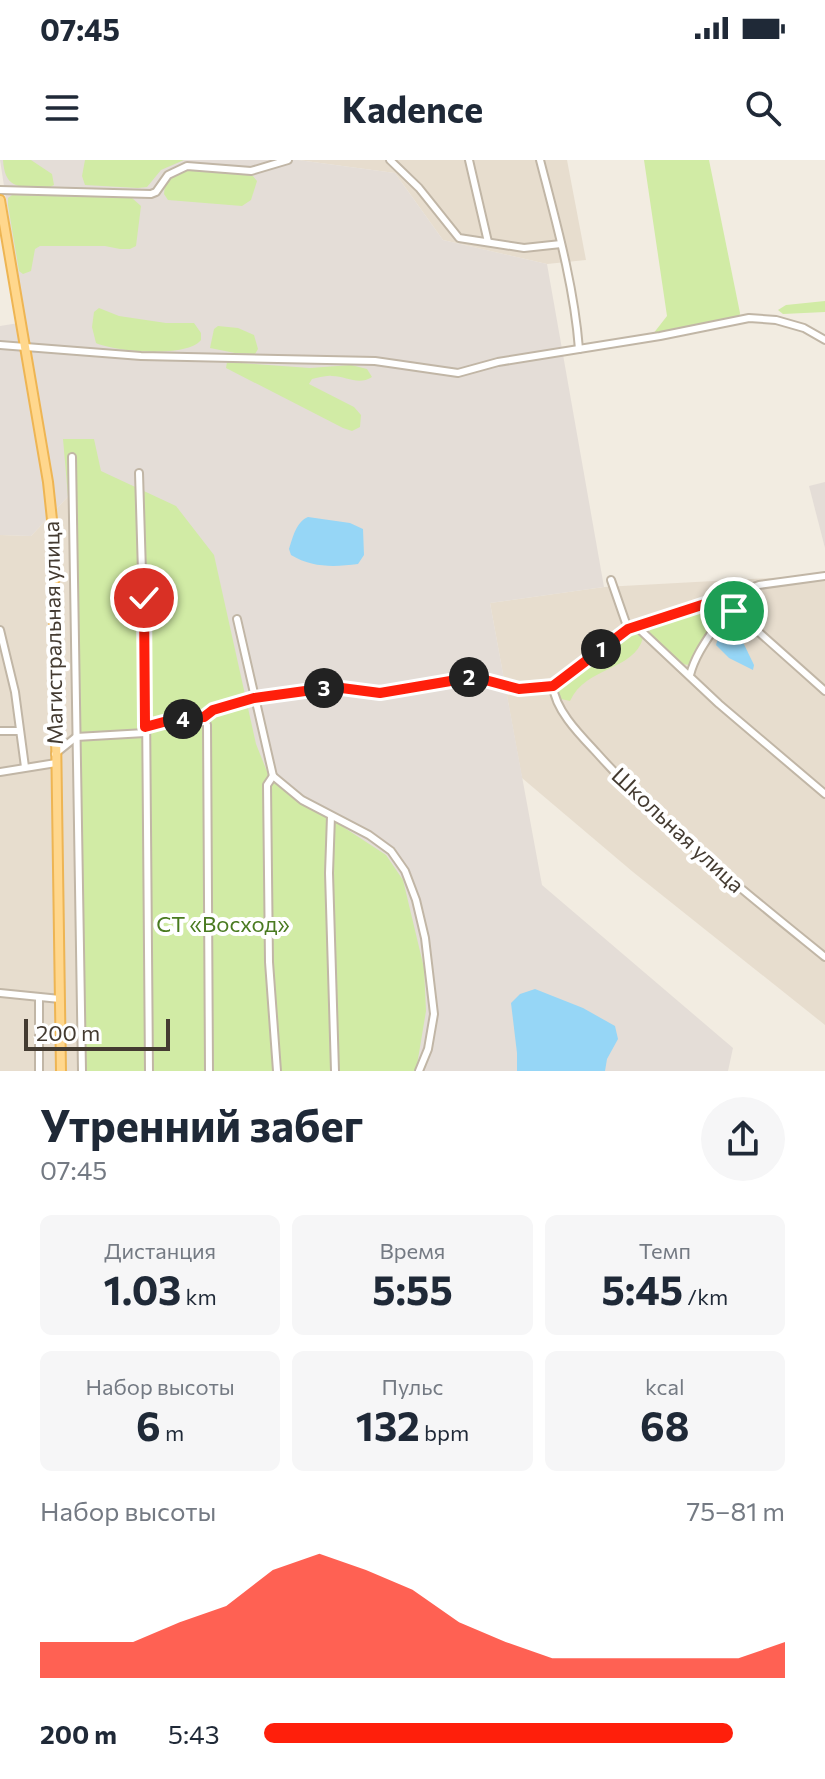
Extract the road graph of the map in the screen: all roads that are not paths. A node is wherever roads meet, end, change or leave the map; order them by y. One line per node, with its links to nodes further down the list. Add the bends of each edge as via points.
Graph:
1 (240, 160): 7 (street)
2 (288, 160): 7 (street, via 259,170)
3 (390, 160): 6 (street)
4 (469, 160): 10 (street)
5 (540, 160): 11 (street)
6 (400, 164): 10 (street, via 459,238)
7 (241, 169): 8 (street, via 187,166 168,175 151,194)
8 (0, 190)
9 (0, 200): 14 (main road, Магистральная улица)
10 (488, 242): 11 (street, via 535,248)
11 (561, 244): 15 (street)
12 (825, 340): 15 (street, via 804,328 749,318)
13 (0, 345): 14 (street)
14 (25, 347): 15 (street, via 141,356 375,361 448,373); 19 (main road, Магистральная улица)
15 (579, 349)
16 (72, 457): 18 (street)
17 (139, 473): 37 (street)
18 (72, 537): 19 (street); 40 (street)
19 (53, 538): 41 (main road, Магистральная улица)
20 (825, 576): 22 (street)
21 (611, 580): 27 (street)
22 (733, 594): 23 (street); 24 (street)
23 (714, 601): 24 (street); 26 (street)
24 (728, 609): 30 (street); 34 (street)
25 (237, 619): 35 (street)
26 (636, 626): 27 (street); 30 (street)
27 (628, 629): 33 (street)
28 (0, 630): 29 (street)
29 (1, 640): 31 (street)
30 (690, 675): 45 (street)
31 (12, 681): 32 (street); 39 (street)
32 (0, 683)
33 (553, 686): 35 (street, via 519,689 466,677 380,693 334,687); 47 (street, Школьная улица, via 556,699 583,737 636,797)
34 (825, 691)
35 (254, 698): 36 (street); 44 (street)
36 (204, 717): 37 (street, via 171,720); 55 (street)
37 (145, 730): 40 (street); 54 (street)
38 (0, 731): 39 (street)
39 (18, 731): 42 (street)
40 (76, 737): 41 (street); 53 (street)
41 (55, 758): 42 (street); 50 (main road, Магистральная улица)
42 (25, 767): 43 (street)
43 (0, 772)
44 (273, 776): 46 (street); 56 (street, via 267,785 268,891)
45 (825, 794)
46 (331, 816): 57 (street); 58 (street, via 391,851 416,900 434,1014)
47 (825, 957)
48 (0, 993): 49 (street)
49 (39, 997): 50 (street); 51 (street)
50 (60, 999): 52 (main road, Магистральная улица)
51 (39, 1071)
52 (61, 1071)
53 (82, 1071)
54 (149, 1071)
55 (209, 1071)
56 (277, 1071)
57 (335, 1071)
58 (419, 1071)

